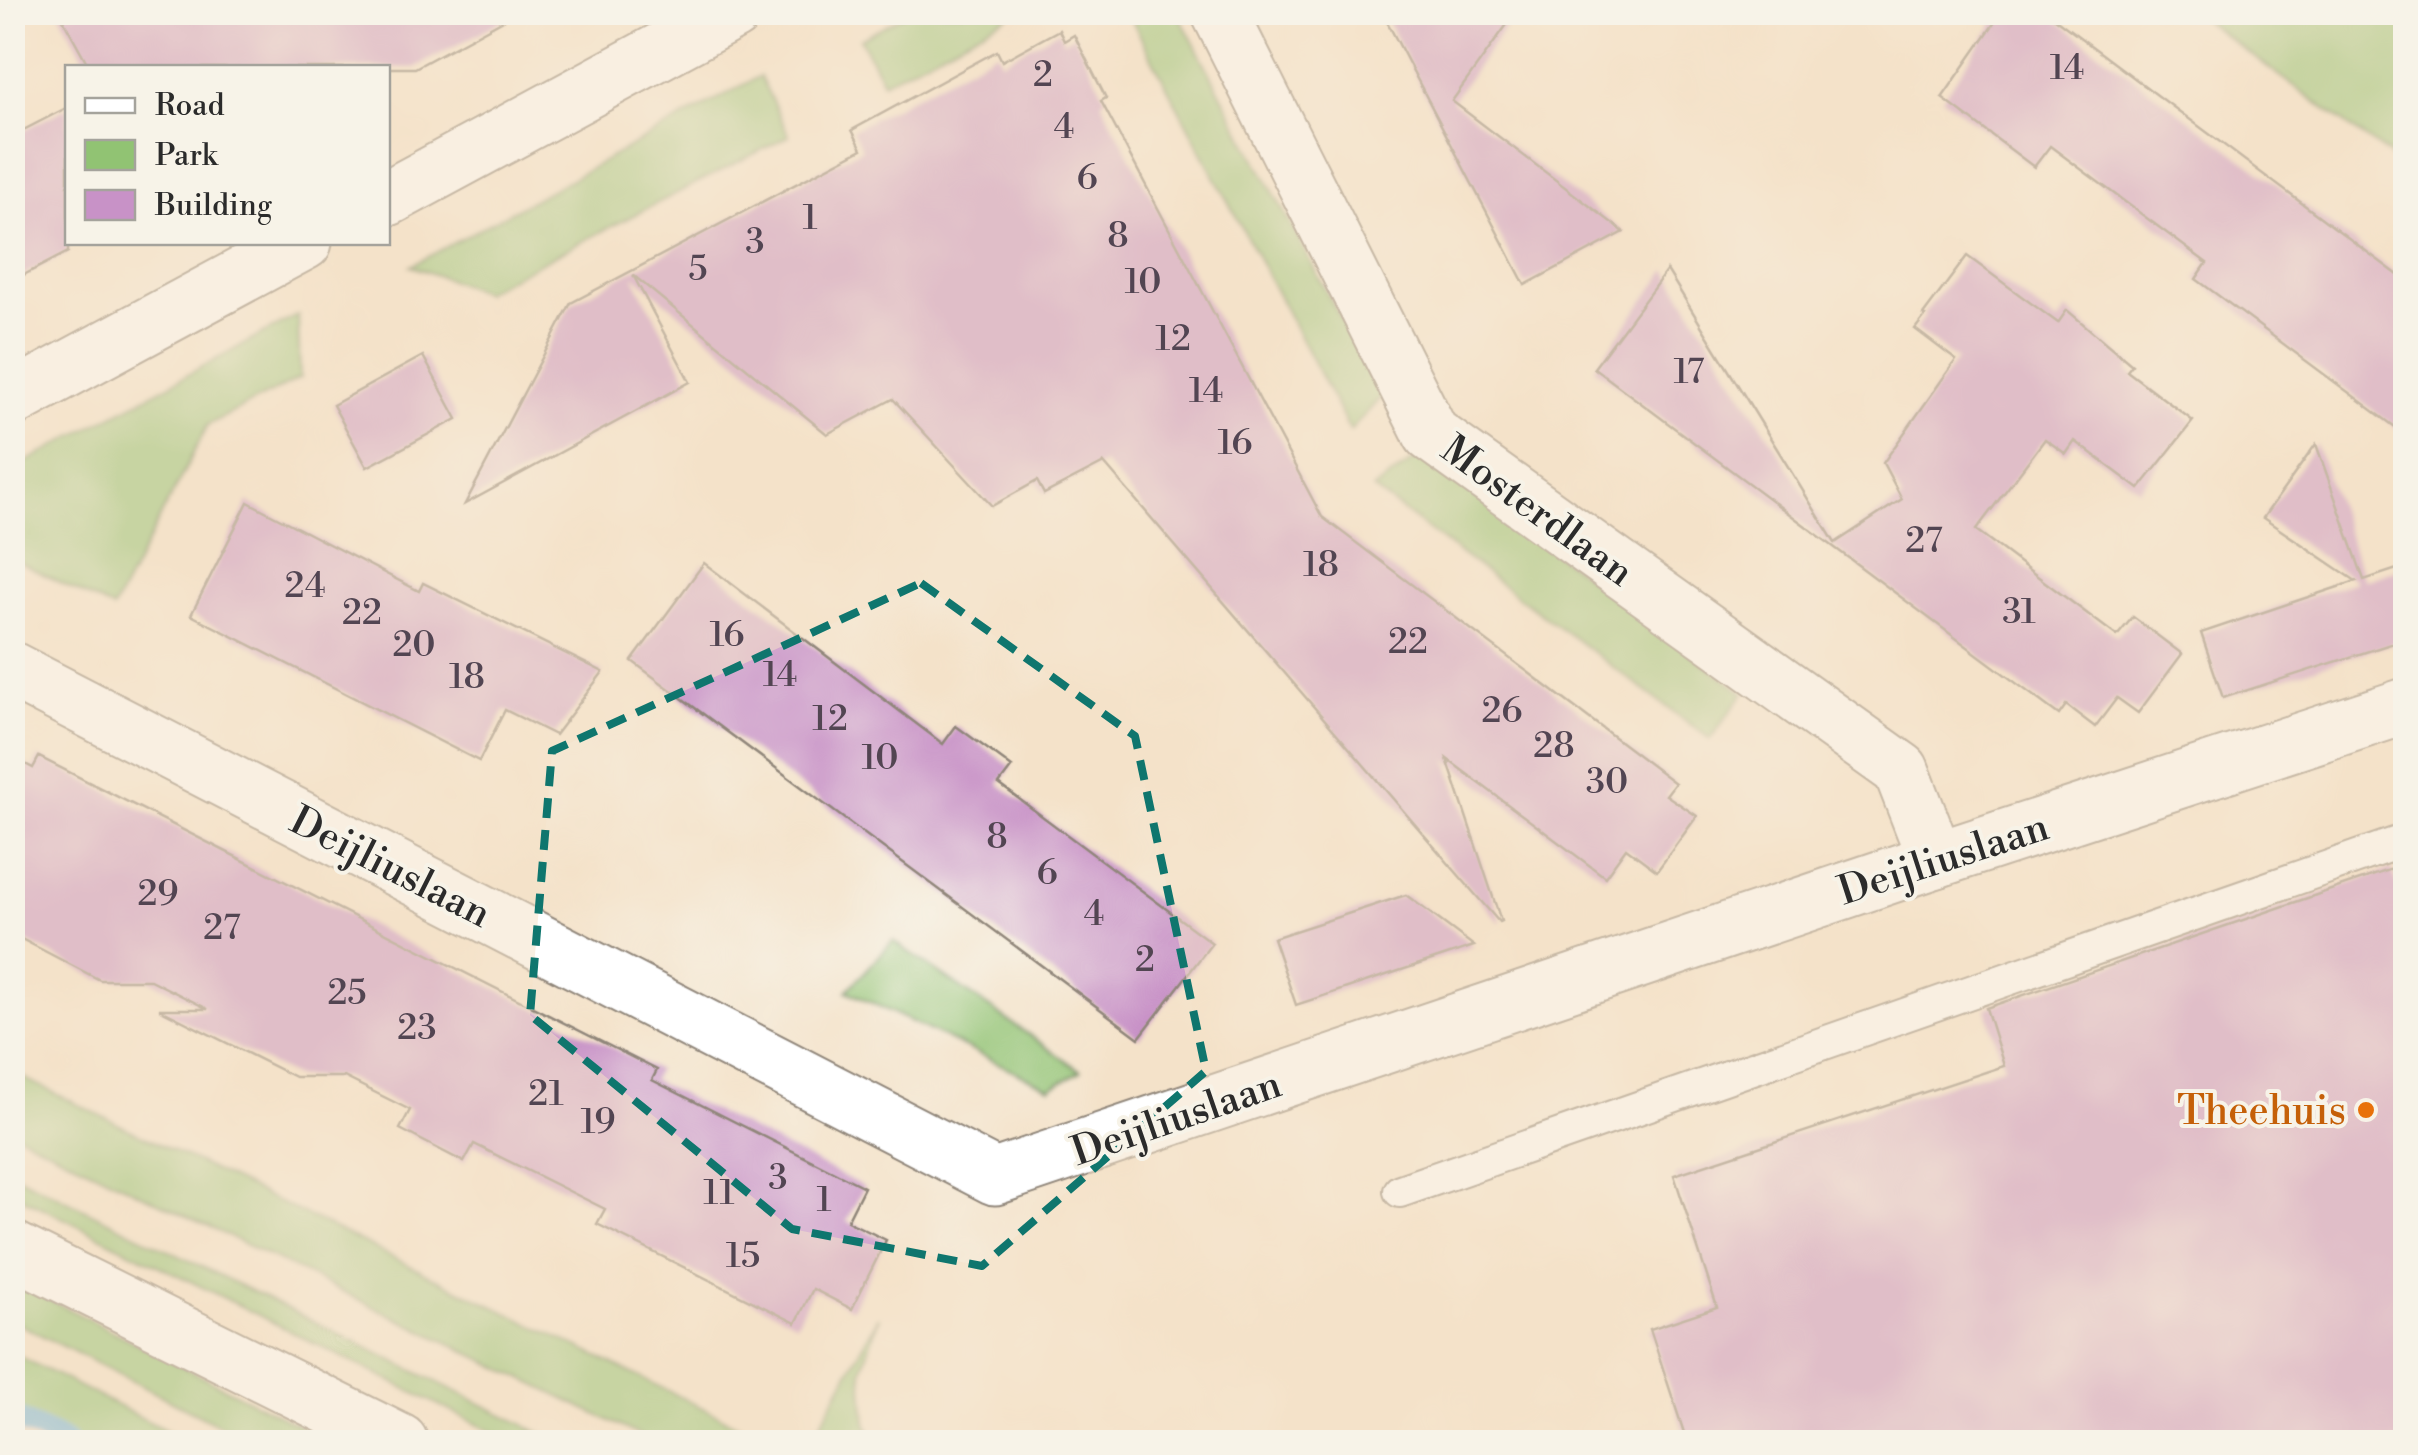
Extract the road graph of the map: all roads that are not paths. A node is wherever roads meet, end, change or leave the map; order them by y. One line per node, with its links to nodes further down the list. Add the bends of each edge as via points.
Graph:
1 (733, 12): 3 (street)
2 (1218, 12): 9 (street, Mosterdlaan, via 1432,434 1901,770)
3 (390, 197)
4 (298, 245): 5 (street)
5 (12, 399)
6 (12, 670): 9 (street, Deijliuslaan, via 995,1178)
7 (2406, 706): 9 (street, Deijliuslaan)
8 (2406, 840): 10 (lane)
9 (1936, 860)
10 (1400, 1191)
11 (12, 1249): 12 (street)
12 (400, 1442)

